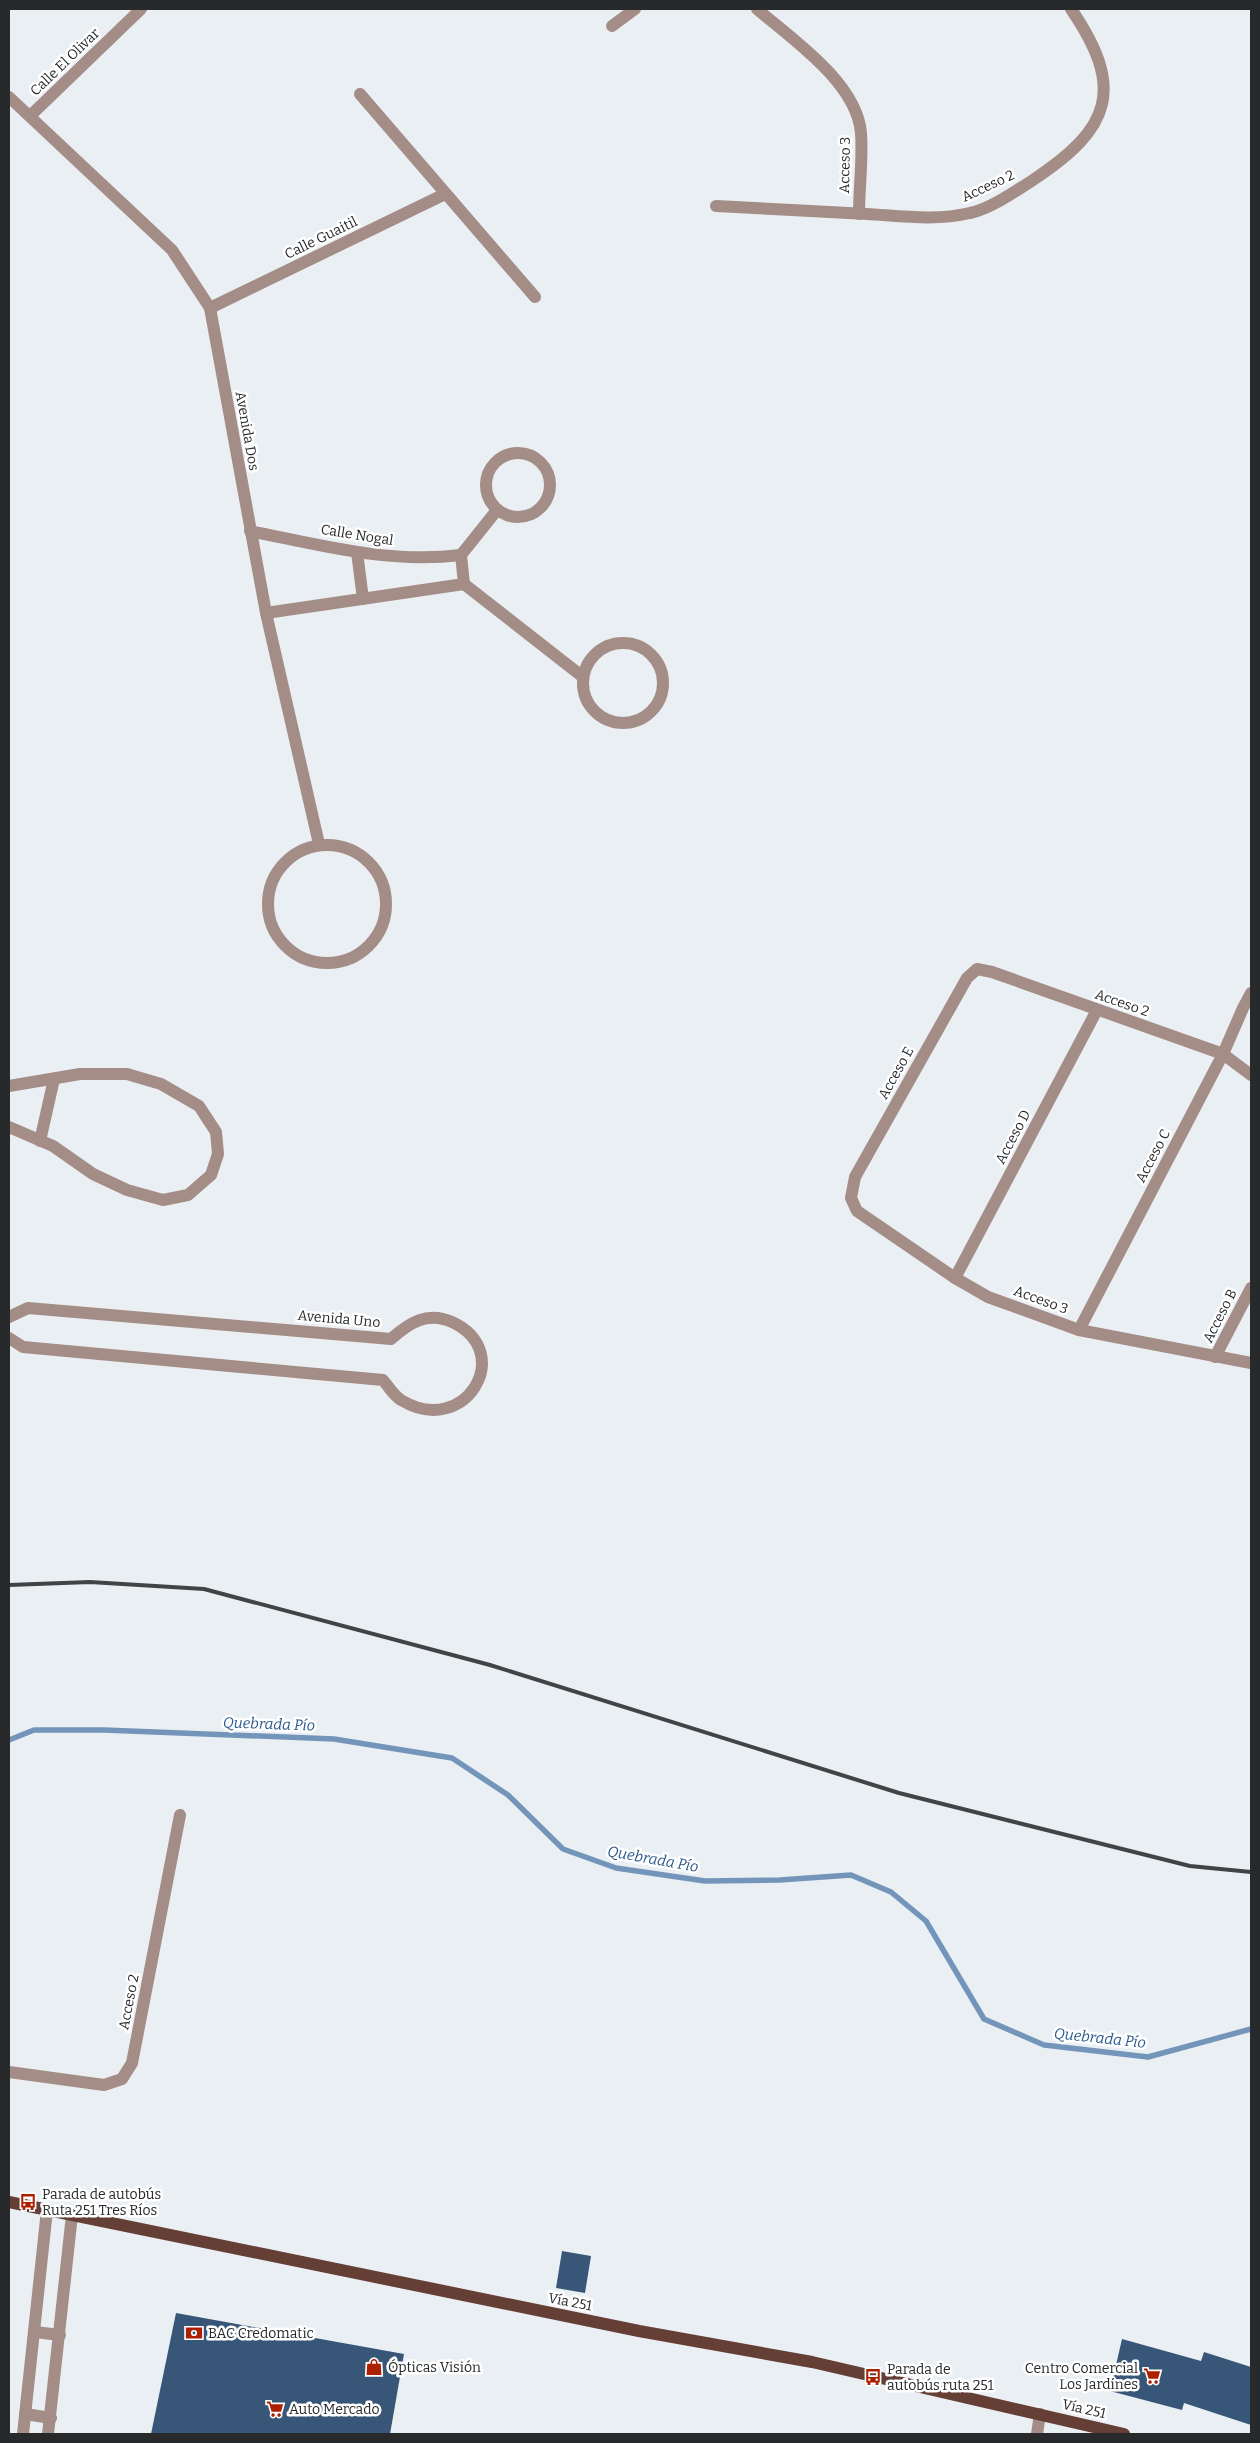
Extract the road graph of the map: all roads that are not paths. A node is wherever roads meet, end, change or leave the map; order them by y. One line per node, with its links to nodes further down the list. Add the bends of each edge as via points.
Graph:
1 (142, 9): 8 (street, Calle El Olivar)
2 (635, 9): 5 (street)
3 (757, 9): 11 (street, Acceso 3, via 832,74 852,106 861,131)
4 (1071, 9): 11 (street, Acceso 2, via 1100,58 1105,92 1099,116 1080,145 1008,196 971,213 929,217)
5 (612, 26)
6 (360, 94): 9 (street)
7 (9, 97): 8 (street, Avenida Dos)
8 (30, 116): 13 (street, Avenida Dos, via 172,250)
9 (445, 194): 12 (street); 13 (street, Calle Guaitil)
10 (716, 206): 11 (street, Acceso 2)
11 (859, 214)
12 (535, 297)
13 (210, 308): 15 (street, Avenida Dos)
14 (497, 510): 14 (street, via 521,517 541,508 550,489 545,468 538,460 516,453 493,465 487,475 486,490); 17 (street)
15 (250, 531): 16 (street, Calle Nogal); 20 (street, Avenida Dos)
16 (358, 552): 17 (street, Calle Nogal, via 431,558); 19 (street)
17 (460, 555): 18 (street)
18 (464, 584): 19 (street); 21 (street)
19 (363, 599): 20 (street)
20 (266, 612): 22 (street, Avenida Dos)
21 (583, 677): 21 (street, via 583,691 588,704 598,715 610,721 638,720 650,713 662,691 663,679 658,666 650,654 638,646 613,644 595,654)
22 (318, 844): 22 (street, via 299,850 277,869 269,888 267,909 273,930 286,947 305,959 325,964 342,962 361,953 376,938 385,920 387,894 380,874 367,858 340,845)
23 (978, 970): 25 (street, Acceso 2, via 992,972); 32 (street, Acceso E, via 967,978 855,1177)
24 (1251, 993): 26 (street, Acceso C)
25 (1097, 1010): 26 (street, Acceso 2); 33 (street, Acceso D)
26 (1224, 1054): 27 (street, Acceso 2); 36 (street, Acceso C)
27 (1251, 1075)
28 (54, 1079): 29 (street); 31 (street); 31 (street, via 80,1074 127,1074 161,1084 199,1106 216,1132 218,1154 211,1175 188,1195 162,1200 127,1190 93,1174 53,1146)
29 (9, 1086)
30 (9, 1127): 31 (street)
31 (40, 1141)
32 (851, 1198): 33 (street, Acceso 3, via 858,1211)
33 (955, 1278): 36 (street, Acceso 3, via 988,1297)
34 (1251, 1288): 38 (street, Acceso B)
35 (9, 1317): 37 (street, Avenida Uno, via 28,1308 391,1339 406,1326 427,1317 445,1319 464,1328 475,1339 481,1356 481,1374 474,1390 463,1401 444,1410 422,1408 400,1400 383,1380 23,1347)
36 (1079, 1330): 38 (street, Acceso 3)
37 (9, 1338)
38 (1215, 1357): 39 (street, Acceso 3)
39 (1251, 1363)
40 (180, 1815): 41 (street, Acceso 2, via 132,2063 122,2079 104,2085)
41 (9, 2072)
42 (9, 2202): 43 (main road, Vía 251)
43 (47, 2210): 44 (main road, Vía 251); 45 (street)
44 (72, 2215): 46 (street); 48 (main road, Vía 251, via 590,2321 812,2362)
45 (35, 2332): 46 (street); 47 (street)
46 (60, 2335): 49 (street)
47 (26, 2414): 49 (street); 50 (street)
48 (1040, 2414): 52 (street); 53 (main road, Vía 251)
49 (51, 2418): 51 (street)
50 (23, 2434)
51 (48, 2434)
52 (1037, 2434)
53 (1124, 2434)

